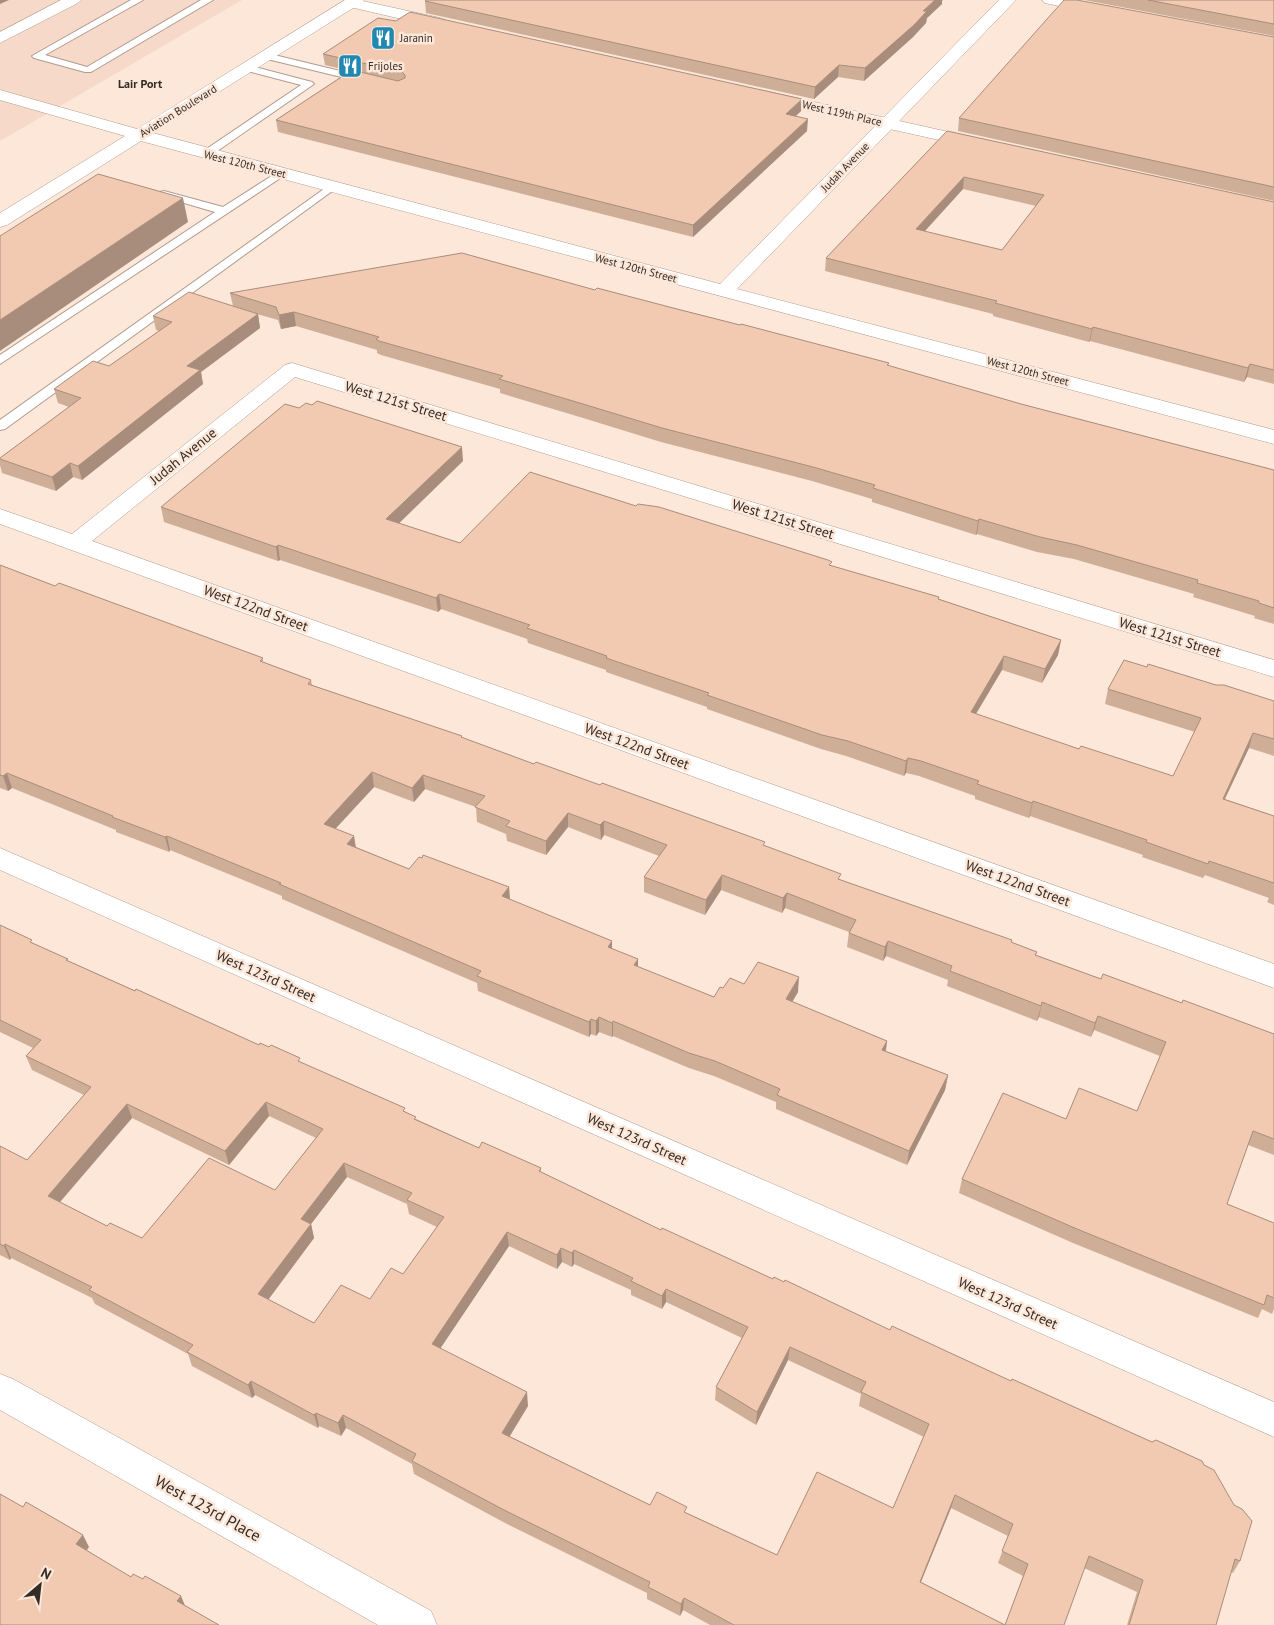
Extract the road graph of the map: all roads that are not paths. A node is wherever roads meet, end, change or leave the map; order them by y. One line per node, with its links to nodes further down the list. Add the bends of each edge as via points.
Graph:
1 (72, 0): 9 (street)
2 (138, 0): 3 (lane, via 36,56 88,70)
3 (208, 0)
4 (1008, 0): 15 (street, Judah Avenue)
5 (1050, 0): 7 (street)
6 (353, 2): 8 (street); 10 (street, Aviation Boulevard)
7 (1118, 13)
8 (452, 26)
9 (0, 38)
10 (266, 56): 11 (street, Aviation Boulevard); 12 (lane)
11 (247, 68): 16 (street, Aviation Boulevard); 18 (lane, via 309,84)
12 (381, 83)
13 (752, 93): 15 (street, West 119th Place)
14 (0, 96): 16 (street, West 120th Street)
15 (888, 123): 17 (street, West 119th Place); 24 (street, Judah Avenue)
16 (138, 136): 18 (street, West 120th Street); 23 (street, Aviation Boulevard)
17 (994, 147)
18 (206, 154): 19 (street, West 120th Street)
19 (281, 173): 20 (street, West 120th Street); 22 (lane)
20 (331, 187): 24 (street, West 120th Street); 27 (lane)
21 (155, 191): 22 (lane)
22 (225, 211): 25 (lane)
23 (0, 221)
24 (724, 291): 28 (street, West 120th Street)
25 (0, 360)
26 (292, 369): 30 (street, Judah Avenue); 31 (street, West 121st Street)
27 (0, 426)
28 (1274, 436)
29 (0, 516): 30 (street, West 122nd Street)
30 (75, 543): 33 (street, West 122nd Street)
31 (1274, 669)
32 (0, 858): 35 (street, West 123rd Street)
33 (1274, 976)
34 (0, 1391): 36 (street, West 123rd Place)
35 (1274, 1420)
36 (416, 1625)

